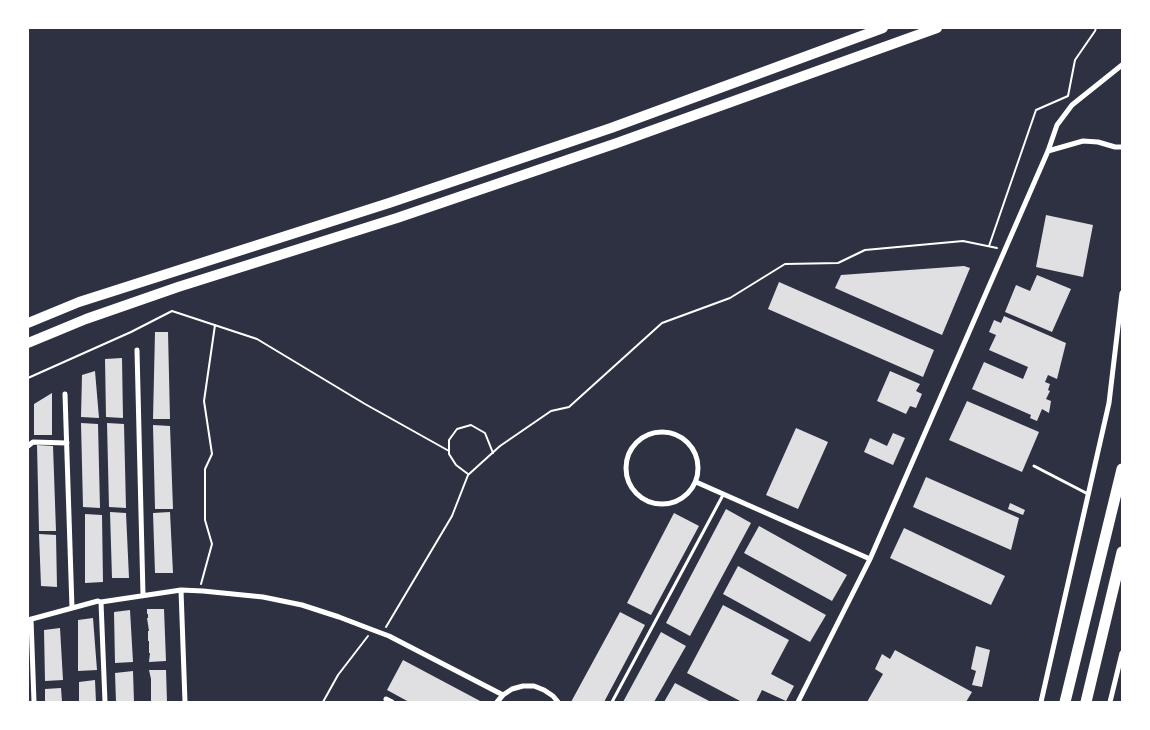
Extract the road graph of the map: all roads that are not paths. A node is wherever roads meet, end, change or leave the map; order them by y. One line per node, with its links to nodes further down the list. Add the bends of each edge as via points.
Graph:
1 (883, 28): 7 (main road, via 611,128 80,302)
2 (937, 28): 8 (main road, via 617,143 398,218 178,287)
3 (1122, 65): 5 (street, via 1072,106 1057,125)
4 (1122, 147): 5 (street, via 1084,141)
5 (1048, 151): 19 (street)
6 (1122, 293): 17 (street, via 1109,403)
7 (28, 322)
8 (28, 343)
9 (137, 350): 21 (street)
10 (65, 394): 11 (street)
11 (67, 443): 12 (street, via 33,442); 23 (street)
12 (28, 446)
13 (1034, 466): 17 (lane)
14 (1122, 469): 37 (highway)
15 (696, 482): 15 (street, via 699,466 694,450 684,438 669,432 652,432 638,440 628,453 625,469 630,485 640,497 655,504 672,503 686,496); 16 (street)
16 (723, 495): 19 (street); 34 (lane)
17 (1089, 495): 36 (street)
18 (1122, 552): 38 (highway)
19 (870, 559): 35 (street)
20 (181, 590): 21 (street); 26 (street, via 263,596 339,617 382,633); 30 (street)
21 (143, 596): 22 (street)
22 (101, 602): 23 (street); 29 (street)
23 (72, 608): 24 (street)
24 (29, 619): 28 (street)
25 (1122, 653): 39 (street)
26 (503, 695): 32 (street); 33 (street, via 512,688 534,686)
27 (386, 699): 31 (street)
28 (34, 702)
29 (105, 702)
30 (185, 702)
31 (392, 702)
32 (497, 702)
33 (558, 702)
34 (612, 702)
35 (798, 702)
36 (1041, 702)
37 (1065, 702)
38 (1086, 702)
39 (1110, 702)

